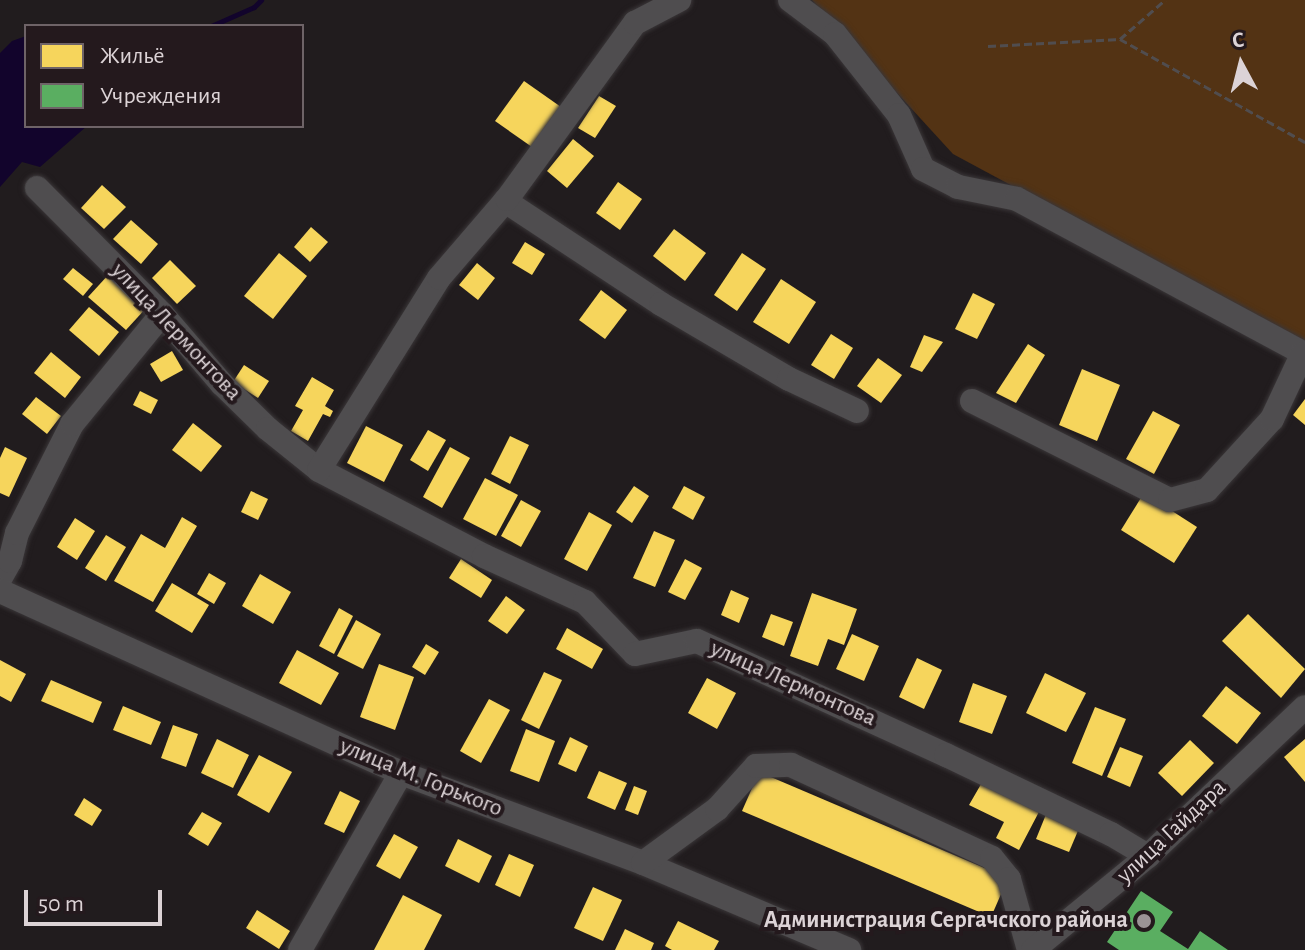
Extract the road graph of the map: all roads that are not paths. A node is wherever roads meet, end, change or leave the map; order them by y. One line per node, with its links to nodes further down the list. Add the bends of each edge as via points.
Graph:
1 (679, 0): 4 (street, via 635,23)
2 (790, 0): 6 (street, via 835,34 899,115 923,169 958,187 1017,199)
3 (37, 188): 5 (street, улица Лермонтова)
4 (505, 201): 8 (street, via 661,304 789,379); 9 (street, via 439,278)
5 (162, 314): 9 (street, улица Лермонтова, via 222,384); 10 (street, via 72,424)
6 (1304, 355): 7 (street, via 1272,419 1207,490 1170,500)
7 (972, 401)
8 (857, 411)
9 (319, 470): 15 (street, улица Лермонтова, via 585,602 635,654 697,641 946,755)
10 (8, 530): 11 (street, via 10,561)
11 (0, 579)
12 (0, 591): 14 (street, улица М. Горького)
13 (1305, 707): 15 (street, улица Гайдара)
14 (401, 773): 16 (street, улица М. Горького); 17 (street)
15 (1148, 856): 19 (street, улица Гайдара)
16 (643, 863): 18 (street, улица М. Горького); 19 (street, via 717,809 756,766 791,765 992,858 1009,879)
17 (300, 950)
18 (849, 950)
19 (1031, 950)

